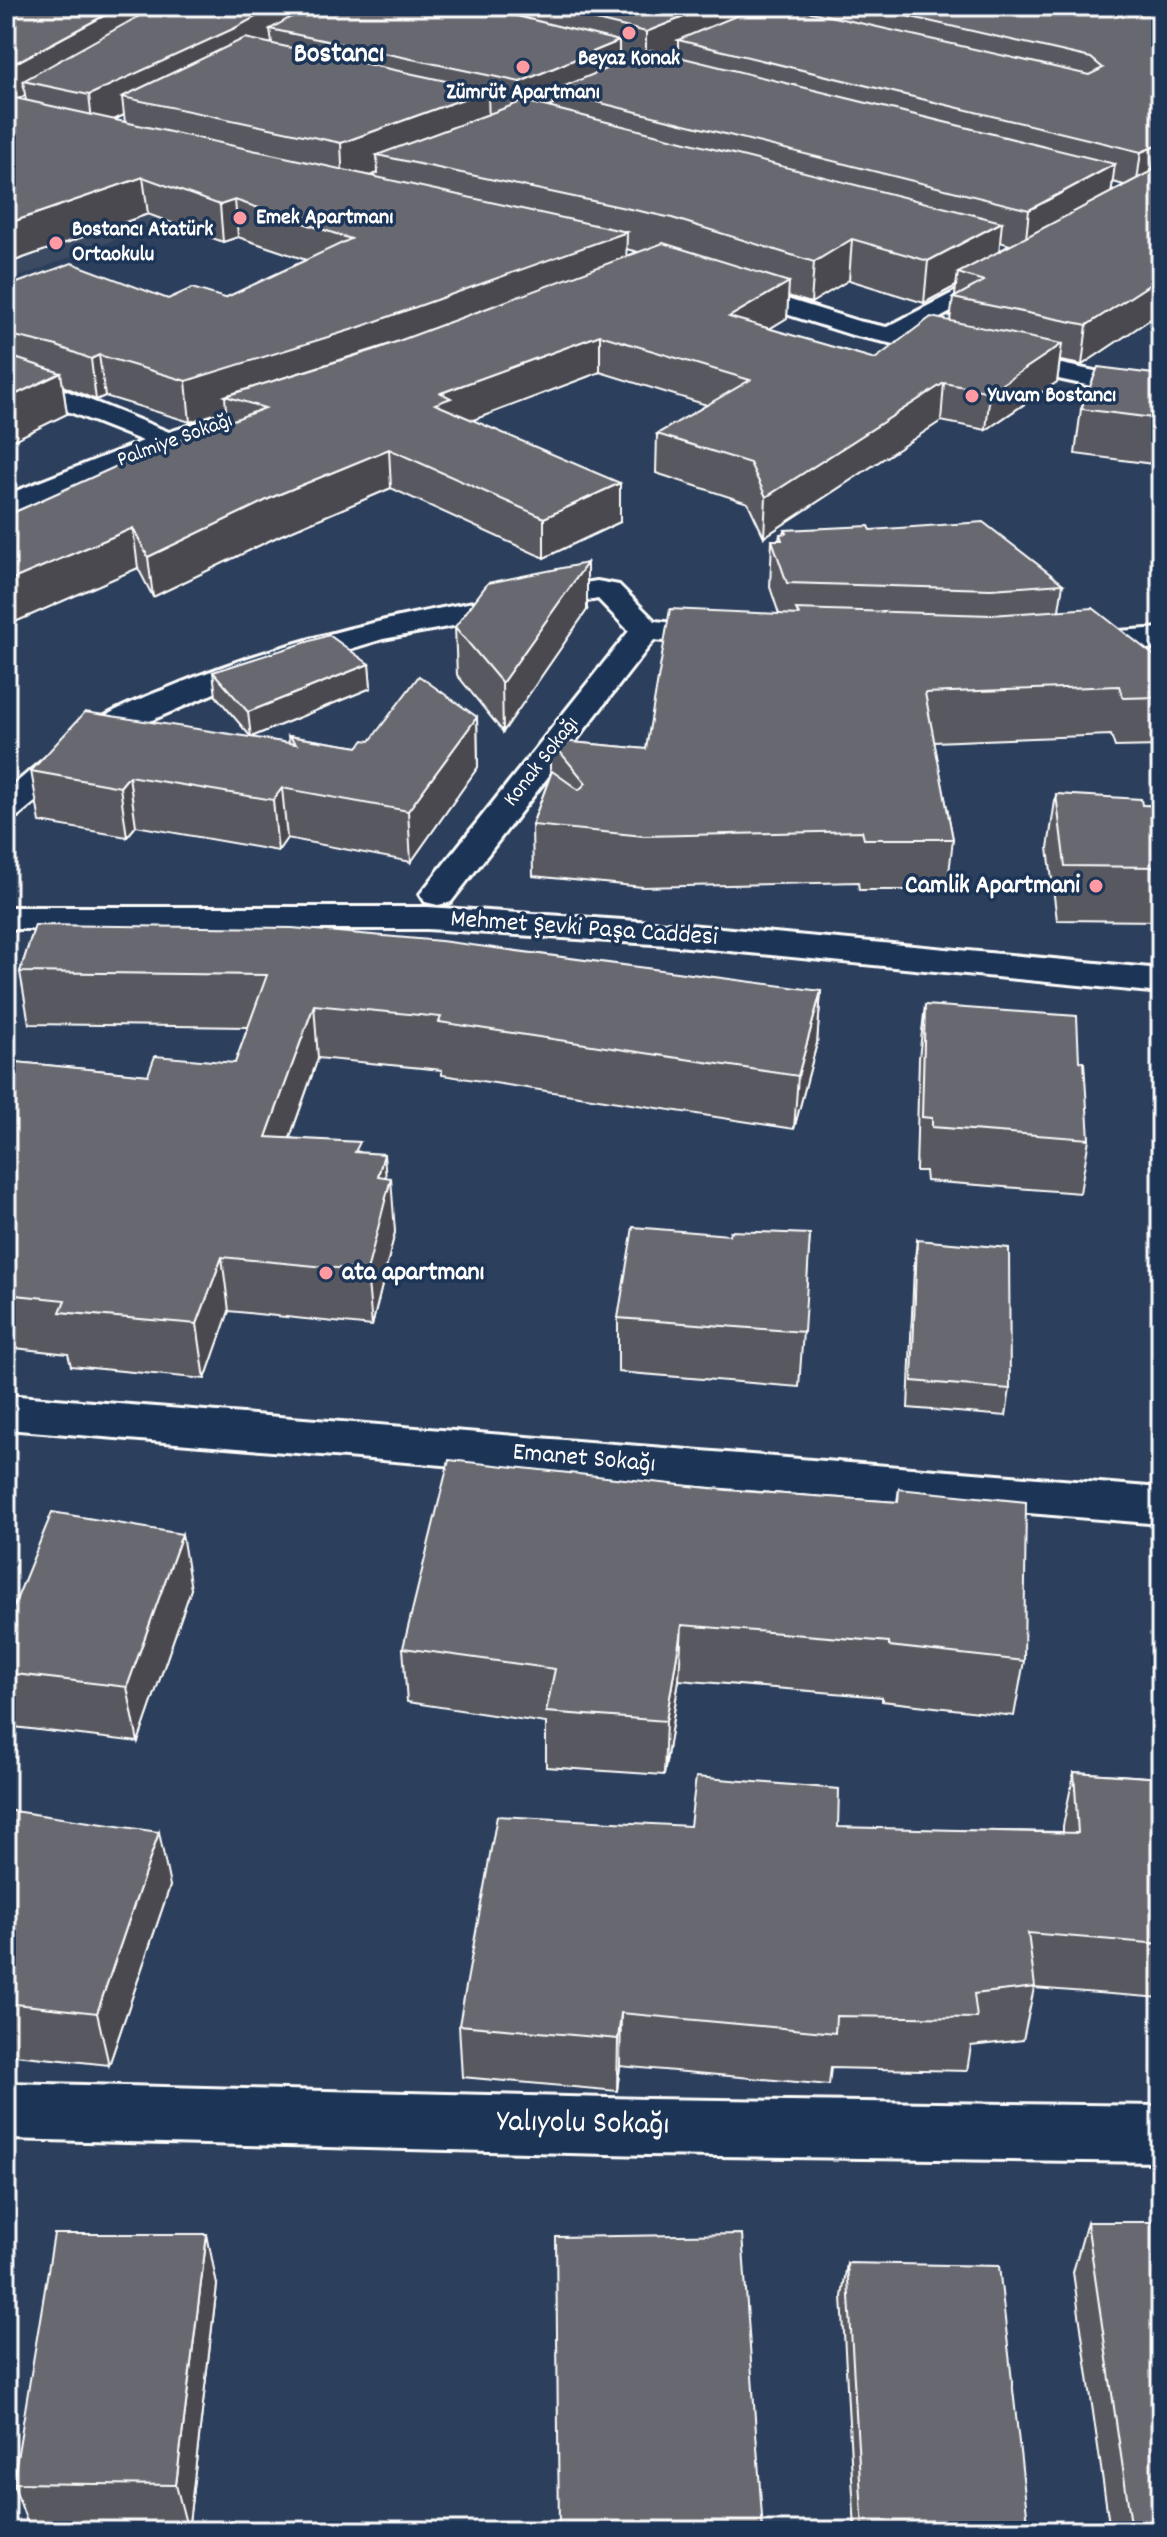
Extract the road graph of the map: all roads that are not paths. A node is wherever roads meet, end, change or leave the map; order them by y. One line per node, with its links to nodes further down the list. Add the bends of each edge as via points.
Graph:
1 (997, 252): 3 (street, via 1028,260)
2 (705, 281): 3 (street)
3 (890, 335): 5 (street)
4 (6, 382): 7 (street)
5 (1161, 393)
6 (312, 395): 7 (street, Palmiye Sokağı)
7 (168, 441): 8 (street, Palmiye Sokağı)
8 (6, 505)
9 (646, 630): 11 (street); 13 (street, via 608,592 597,590 474,609 298,651 221,676 117,723); 15 (street, Konak Sokağı)
10 (1161, 638): 12 (street)
11 (757, 641)
12 (1044, 646)
13 (6, 809)
14 (6, 888): 15 (street, Mehmet Şevki Paşa Caddesi)
15 (438, 894): 17 (street, Mehmet Şevki Paşa Caddesi)
16 (6, 918): 18 (street, Mehmet Şevki Paşa Caddesi, via 442,919 668,934)
17 (1161, 954)
18 (1161, 981)
19 (6, 1412): 20 (street, Emanet Sokağı)
20 (1161, 1506)
21 (6, 2111): 22 (street, Yalıyolu Sokağı)
22 (1161, 2134)

